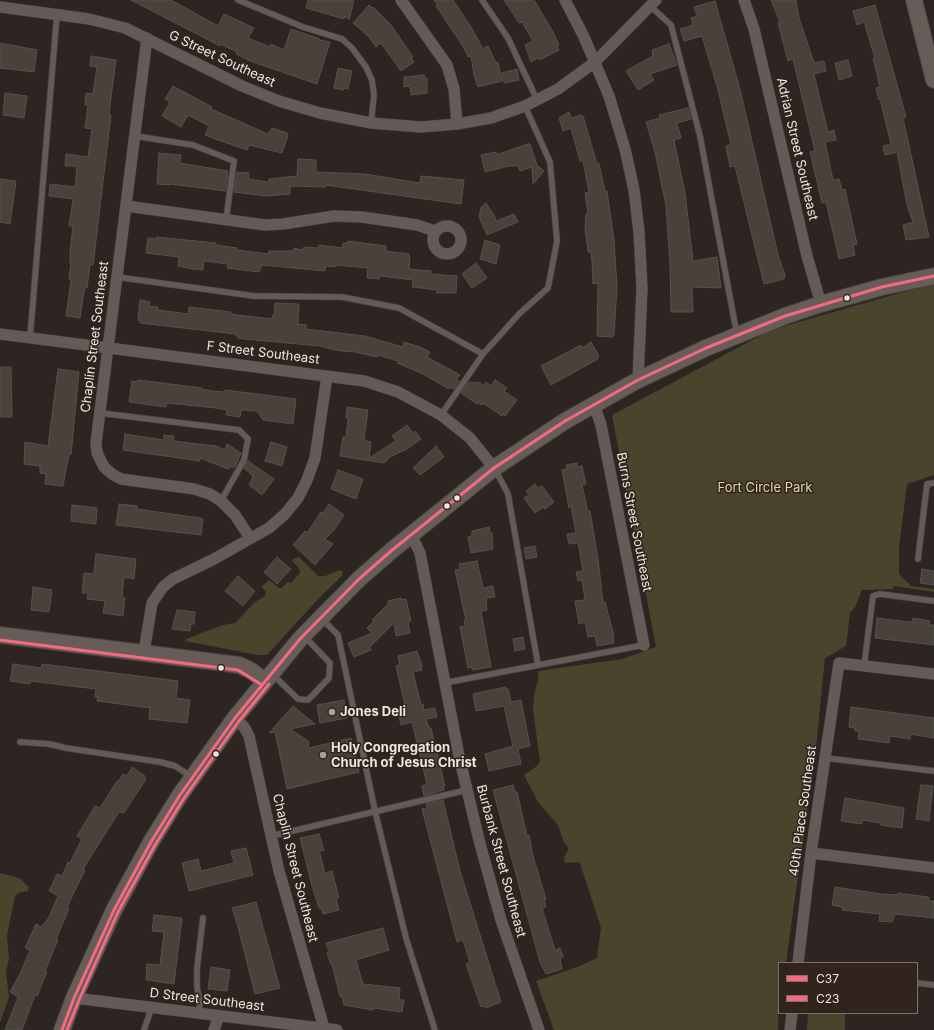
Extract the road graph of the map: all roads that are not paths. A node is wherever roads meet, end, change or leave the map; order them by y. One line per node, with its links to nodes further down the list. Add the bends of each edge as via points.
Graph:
1 (238, 0): 15 (lane, via 303,27 342,39 352,48 372,80 374,95)
2 (401, 0): 16 (street, via 447,65 454,89)
3 (482, 0): 13 (lane, via 508,38)
4 (565, 0): 11 (street)
5 (744, 0): 23 (street, Adrian Street Southeast, via 754,29)
6 (914, 0): 12 (main road)
7 (653, 3): 11 (street, G Street Southeast); 25 (lane, via 671,25 700,136)
8 (0, 7): 9 (street, G Street Southeast)
9 (57, 14): 10 (street, G Street Southeast, via 111,24); 26 (lane)
10 (147, 38): 15 (street, G Street Southeast, via 213,73 256,92 320,113); 17 (street, Chaplin Street Southeast)
11 (595, 62): 13 (street, G Street Southeast, via 569,82); 30 (street, via 621,135 630,169 637,214 642,288)
12 (934, 80)
13 (537, 100): 14 (street, G Street Southeast)
14 (525, 106): 16 (street, G Street Southeast, via 491,118); 28 (lane, via 550,162 557,242 548,288 519,314)
15 (371, 123): 16 (street, G Street Southeast, via 415,127)
16 (457, 124)
17 (135, 136): 18 (street, Chaplin Street Southeast); 19 (lane, via 193,145 234,161)
18 (126, 206): 19 (street); 22 (street, Chaplin Street Southeast)
19 (226, 220): 20 (street, via 272,225 350,216 409,223)
20 (435, 231)
21 (934, 276): 23 (main road)
22 (117, 277): 27 (street, Chaplin Street Southeast); 28 (lane, via 254,296 342,297 399,308)
23 (821, 304): 25 (main road)
24 (0, 334): 26 (street, F Street Southeast)
25 (737, 335): 30 (main road)
26 (30, 338): 27 (street, F Street Southeast)
27 (108, 348): 29 (street, F Street Southeast); 32 (street, Chaplin Street Southeast)
28 (483, 354): 33 (lane)
29 (327, 376): 33 (street, F Street Southeast, via 364,381 383,387 415,400); 38 (street, via 318,445 311,472 303,489 278,521)
30 (638, 380): 31 (main road)
31 (594, 404): 34 (main road); 44 (street, Burns Street Southeast, via 601,425)
32 (100, 413): 36 (street, Chaplin Street Southeast, via 97,453 104,467 112,474 126,481 194,489); 36 (lane, via 240,430 248,439 244,460)
33 (441, 415): 34 (street, F Street Southeast, via 470,438)
34 (494, 468): 37 (main road); 46 (lane, via 508,494)
35 (934, 483): 39 (lane, via 927,484)
36 (221, 501): 38 (street, Chaplin Street Southeast, via 235,514)
37 (411, 534): 41 (main road, via 359,579); 50 (street, Burbank Street Southeast, via 420,553)
38 (250, 538): 45 (street, via 173,579 163,587 152,604)
39 (918, 559)
40 (934, 601): 47 (lane, via 880,594 873,596)
41 (321, 618): 43 (main road); 57 (lane, via 338,635)
42 (0, 635): 45 (main road)
43 (304, 636): 49 (main road); 49 (lane, via 330,663 329,678 308,700 298,699)
44 (644, 645): 46 (lane)
45 (144, 652): 49 (main road, via 239,665)
46 (538, 665): 50 (lane)
47 (864, 666): 48 (street); 53 (street, 40th Place Southeast, via 839,664)
48 (934, 674)
49 (268, 677): 51 (main road)
50 (444, 683): 56 (street, Burbank Street Southeast)
51 (234, 718): 55 (main road); 58 (street, Chaplin Street Southeast, via 249,736)
52 (20, 742): 55 (lane, via 49,744 160,762 175,766)
53 (825, 758): 54 (lane); 59 (street, 40th Place Southeast)
54 (934, 771)
55 (193, 777): 65 (main road, via 167,815 128,882)
56 (467, 790): 57 (lane); 77 (street, Burbank Street Southeast, via 501,920)
57 (375, 811): 58 (lane); 76 (lane, via 406,938)
58 (271, 836): 71 (street, Chaplin Street Southeast)
59 (811, 853): 60 (street); 62 (street, 40th Place Southeast)
60 (934, 868)
61 (203, 918): 67 (lane, via 197,968)
62 (798, 962)
63 (918, 983): 64 (lane)
64 (934, 985)
65 (74, 998): 66 (street, D Street Southeast); 72 (main road)
66 (152, 1007): 67 (street, D Street Southeast); 73 (lane)
67 (199, 1013): 69 (street, D Street Southeast)
68 (792, 1014): 78 (street)
69 (219, 1016): 70 (street, D Street Southeast); 74 (street)
70 (277, 1026): 71 (street, D Street Southeast)
71 (324, 1028): 75 (street, D Street Southeast)
72 (62, 1030)
73 (144, 1030)
74 (214, 1030)
75 (337, 1030)
76 (435, 1030)
77 (539, 1030)
78 (790, 1030)

